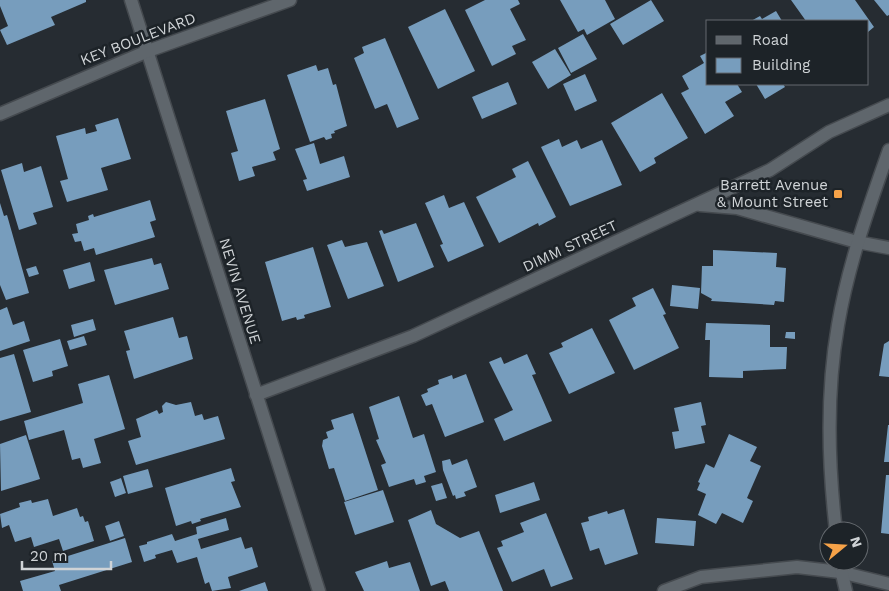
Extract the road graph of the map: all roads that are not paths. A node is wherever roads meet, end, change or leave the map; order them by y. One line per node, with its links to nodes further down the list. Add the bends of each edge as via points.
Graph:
1 (131, 0): 3 (street, NEVIN AVENUE)
2 (290, 0): 3 (street, KEY BOULEVARD)
3 (148, 51): 5 (street, KEY BOULEVARD); 10 (street, NEVIN AVENUE)
4 (889, 105): 7 (street, DIMM STREET, via 828,132 770,170)
5 (0, 114)
6 (889, 150): 8 (street)
7 (697, 205): 8 (street, via 737,208); 10 (street, DIMM STREET, via 413,336)
8 (857, 242): 9 (street); 11 (street, via 838,326 829,423)
9 (889, 248)
10 (256, 395): 16 (street, NEVIN AVENUE)
11 (835, 521)
12 (819, 567): 17 (street, via 701,577)
13 (841, 571): 18 (street)
14 (852, 571): 15 (street)
15 (889, 584)
16 (319, 591)
17 (664, 591)
18 (846, 591)

